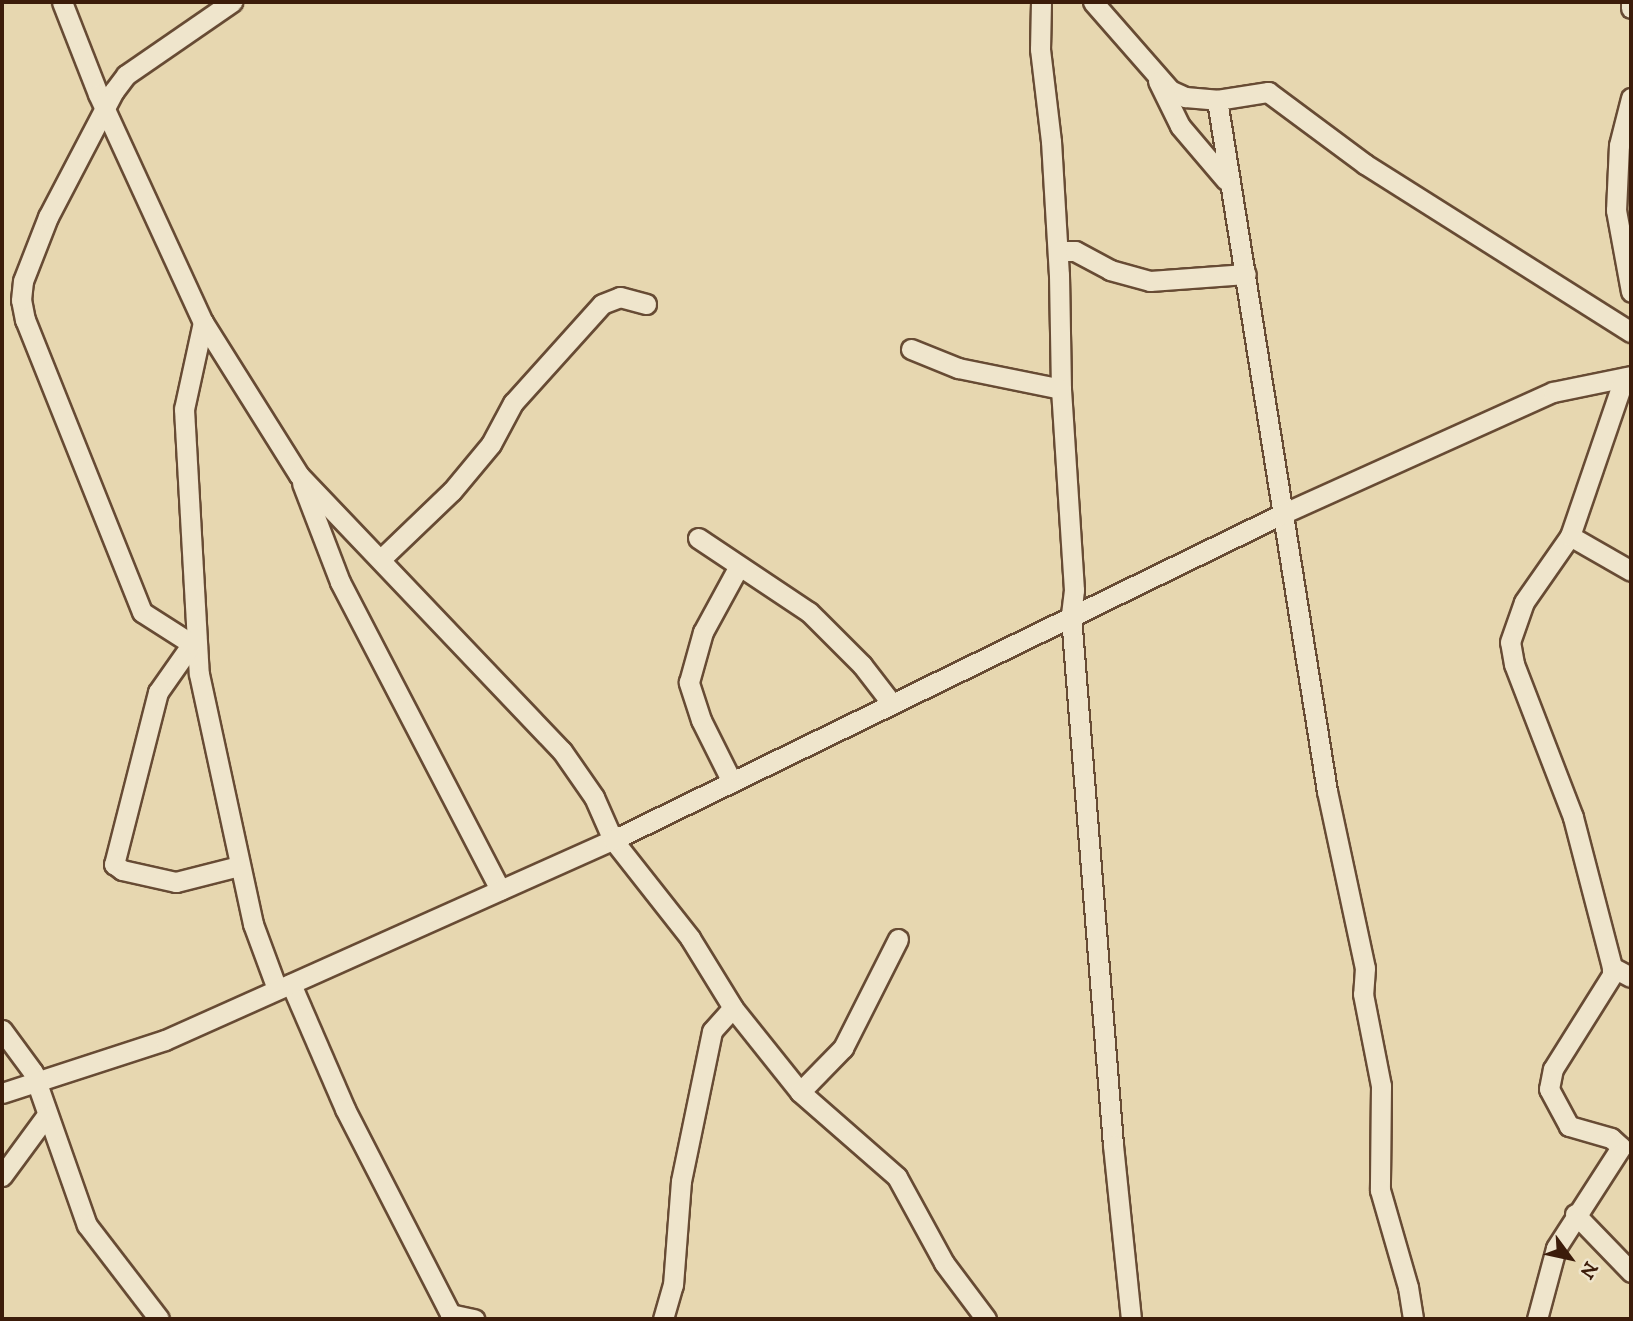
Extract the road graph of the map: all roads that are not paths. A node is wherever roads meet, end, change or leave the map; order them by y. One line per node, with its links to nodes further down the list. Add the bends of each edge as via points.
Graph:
1 (62, 2): 10 (street)
2 (232, 2): 10 (street, via 127,75)
3 (1041, 2): 12 (street, via 1040,49)
4 (1093, 2): 7 (street)
5 (1631, 2): 6 (street)
6 (1631, 8)
7 (1158, 81): 9 (street, via 1185,97); 11 (street, via 1180,126)
8 (1631, 98): 14 (street, via 1619,145 1616,186)
9 (1217, 100): 11 (street); 17 (street, via 1268,92 1365,164)
10 (104, 107): 16 (street); 29 (street, via 48,217 23,281 21,300 25,320 142,612)
11 (1227, 181): 13 (street)
12 (1058, 251): 13 (street, via 1075,251 1110,270 1150,281); 20 (street)
13 (1246, 274): 22 (street)
14 (1631, 292)
15 (646, 304): 25 (street, via 620,297 602,304 513,402 491,443 452,491)
16 (203, 322): 21 (street); 29 (street, via 184,410)
17 (1631, 332)
18 (911, 349): 20 (street, via 958,368)
19 (1628, 377): 22 (street, via 1553,392); 23 (street)
20 (1061, 389): 28 (street, via 1074,590)
21 (299, 475): 25 (street); 34 (street, via 340,582)
22 (1280, 514): 28 (street); 54 (street, via 1327,790 1365,968 1363,994 1381,1086 1380,1190)
23 (1570, 536): 27 (street); 36 (street, via 1524,602 1510,642 1514,664 1573,817)
24 (698, 538): 26 (street)
25 (381, 559): 32 (street, via 562,751 594,797)
26 (739, 566): 30 (street, via 825,626); 31 (street, via 703,632 689,682 701,720)
27 (1631, 571)
28 (1071, 617): 30 (street); 53 (street)
29 (194, 641): 33 (street, via 206,720); 33 (street, via 158,692 114,864 122,870 176,882)
30 (892, 704): 31 (street)
31 (732, 782): 32 (street)
32 (613, 840): 34 (street); 39 (street, via 690,938)
33 (239, 866): 38 (street, via 253,925)
34 (500, 890): 38 (street)
35 (898, 939): 42 (street, via 843,1048)
36 (1612, 967): 37 (street); 46 (street, via 1612,975 1549,1080 1562,1119 1569,1126 1611,1138 1621,1147)
37 (1631, 977)
38 (284, 986): 41 (street, via 165,1040); 48 (street)
39 (733, 1008): 42 (street); 51 (street, via 712,1031 681,1181 673,1285)
40 (2, 1030): 41 (street, via 30,1066)
41 (36, 1086): 43 (street); 44 (street)
42 (800, 1092): 52 (street, via 897,1177 944,1264)
43 (2, 1093)
44 (46, 1116): 45 (street); 49 (street, via 87,1225)
45 (2, 1176)
46 (1575, 1214): 47 (street); 55 (street, via 1556,1248)
47 (1631, 1272)
48 (451, 1317): 50 (street)
49 (159, 1319)
50 (474, 1319)
51 (663, 1319)
52 (986, 1319)
53 (1131, 1319)
54 (1413, 1319)
55 (1537, 1319)

